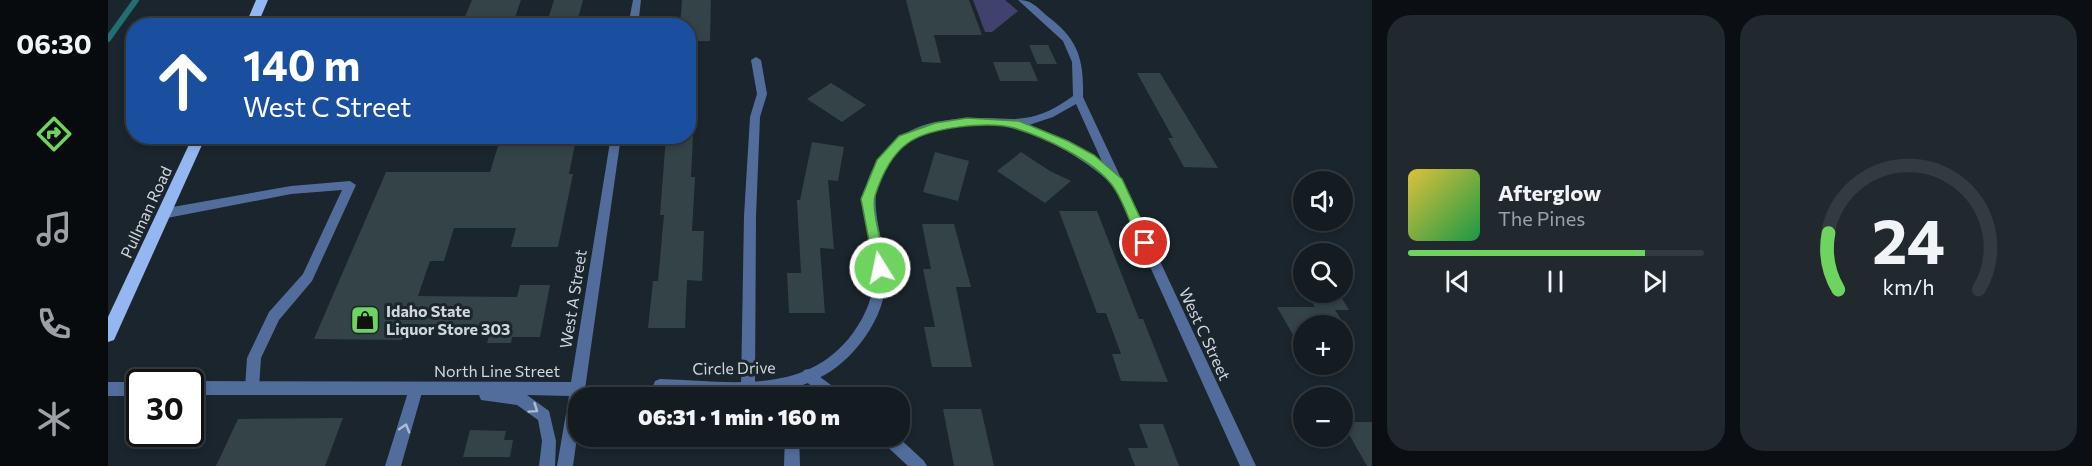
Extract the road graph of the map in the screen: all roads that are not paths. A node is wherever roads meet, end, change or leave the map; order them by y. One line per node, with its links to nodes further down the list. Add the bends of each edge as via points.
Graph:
1 (262, 0): 4 (main road)
2 (637, 0): 5 (street)
3 (1023, 0): 7 (street, West C Street, via 1064,34 1075,49 1080,73)
4 (254, 18)
5 (634, 18)
6 (756, 60): 17 (street, via 762,94 755,117 750,216)
7 (1078, 97): 8 (street, Circle Drive, via 1065,108 1040,119); 11 (street, West C Street)
8 (1014, 124): 11 (street, Circle Drive, via 1090,158); 14 (street, Circle Drive, via 935,127 904,140 881,163 868,199 880,268 879,303 842,356)
9 (197, 144): 12 (main road, Pullman Road)
10 (615, 144): 16 (street, West A Street)
11 (1117, 182): 35 (street, West C Street)
12 (167, 213): 13 (main road, Pullman Road); 21 (street, via 291,190 350,185 308,277 269,326 254,358)
13 (108, 335)
14 (809, 375): 18 (street, Circle Drive); 19 (street)
15 (660, 386): 17 (street, Circle Drive)
16 (578, 387)
17 (748, 387)
18 (790, 387)
19 (824, 387)
20 (204, 388): 21 (street)
21 (252, 388): 25 (street, North Line Street)
22 (568, 388): 26 (street, North Line Street)
23 (108, 389): 24 (street)
24 (126, 389)
25 (416, 389): 26 (street, North Line Street); 30 (street, one-way to 25)
26 (438, 389): 31 (street, one-way to 31, via 520,399 544,416)
27 (569, 447): 32 (street, West A Street)
28 (792, 447): 33 (street)
29 (898, 447): 34 (street)
30 (393, 466)
31 (548, 466)
32 (566, 466)
33 (792, 466)
34 (920, 466)
35 (1248, 466)

